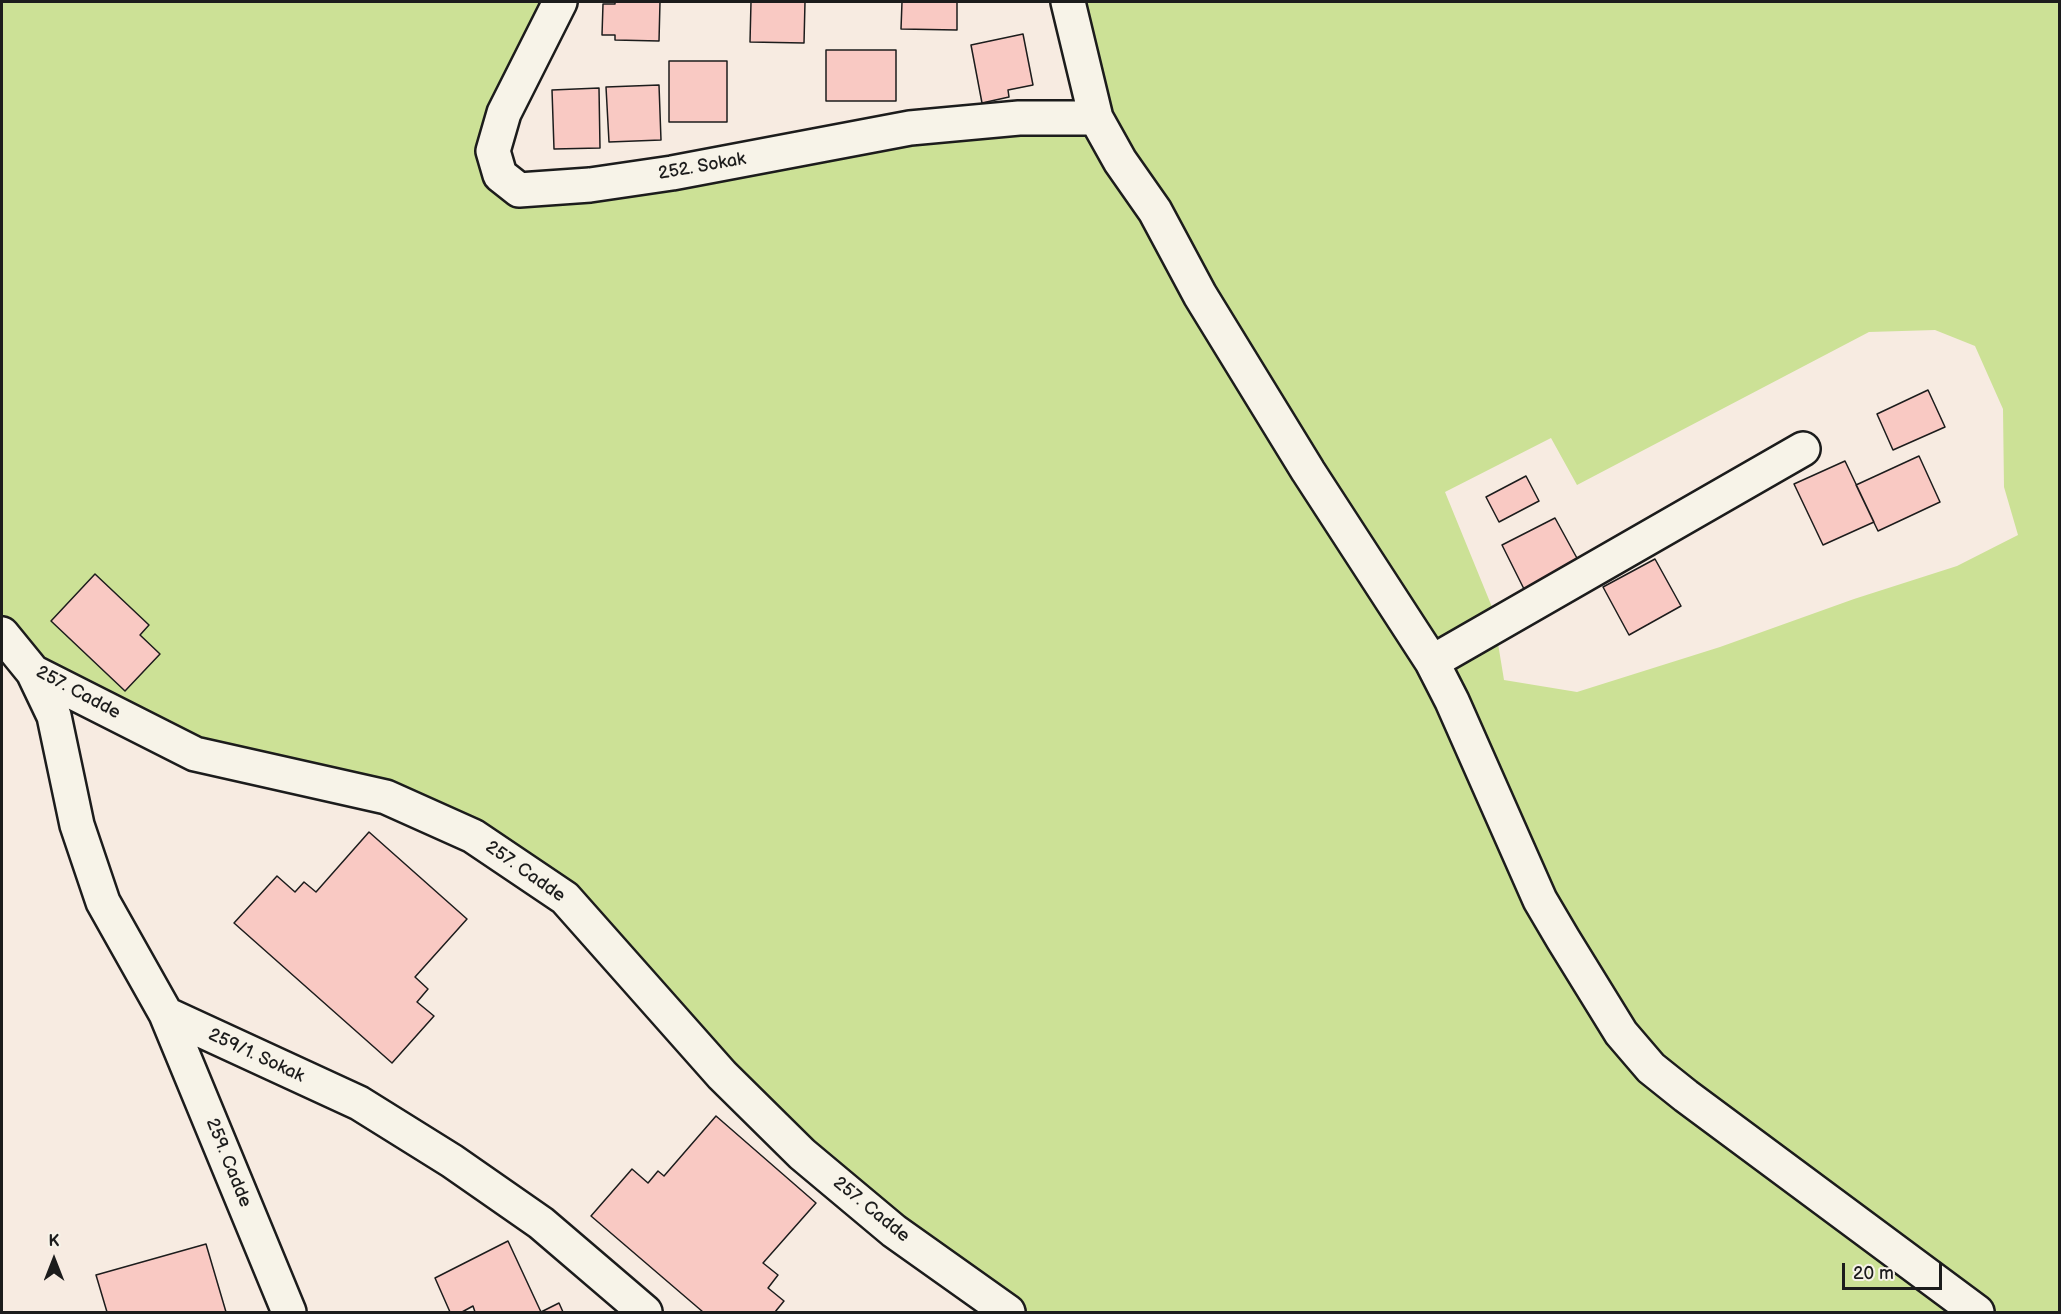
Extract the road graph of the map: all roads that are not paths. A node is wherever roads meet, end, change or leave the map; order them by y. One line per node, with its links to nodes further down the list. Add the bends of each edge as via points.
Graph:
1 (560, 2): 3 (street, 252. Sokak, via 504,113 493,151 500,176 519,190 672,173 910,128 1019,118)
2 (1068, 2): 3 (street)
3 (1096, 118): 6 (street, via 1308,471)
4 (1803, 448): 6 (street)
5 (2, 634): 7 (street, 257. Cadde)
6 (1432, 662): 12 (street, via 1540,900 1621,1033 1651,1068 1873,1238)
7 (33, 672): 8 (street, via 54,716 77,825 103,902); 11 (street, 257. Cadde, via 195,754 386,797 473,836 565,898 722,1075 802,1154 894,1231)
8 (166, 1014): 9 (street, 259. Cadde); 10 (street, 259/1. Sokak, via 358,1103 434,1149 541,1223)
9 (289, 1312)
10 (645, 1312)
11 (1008, 1312)
12 (1977, 1312)

